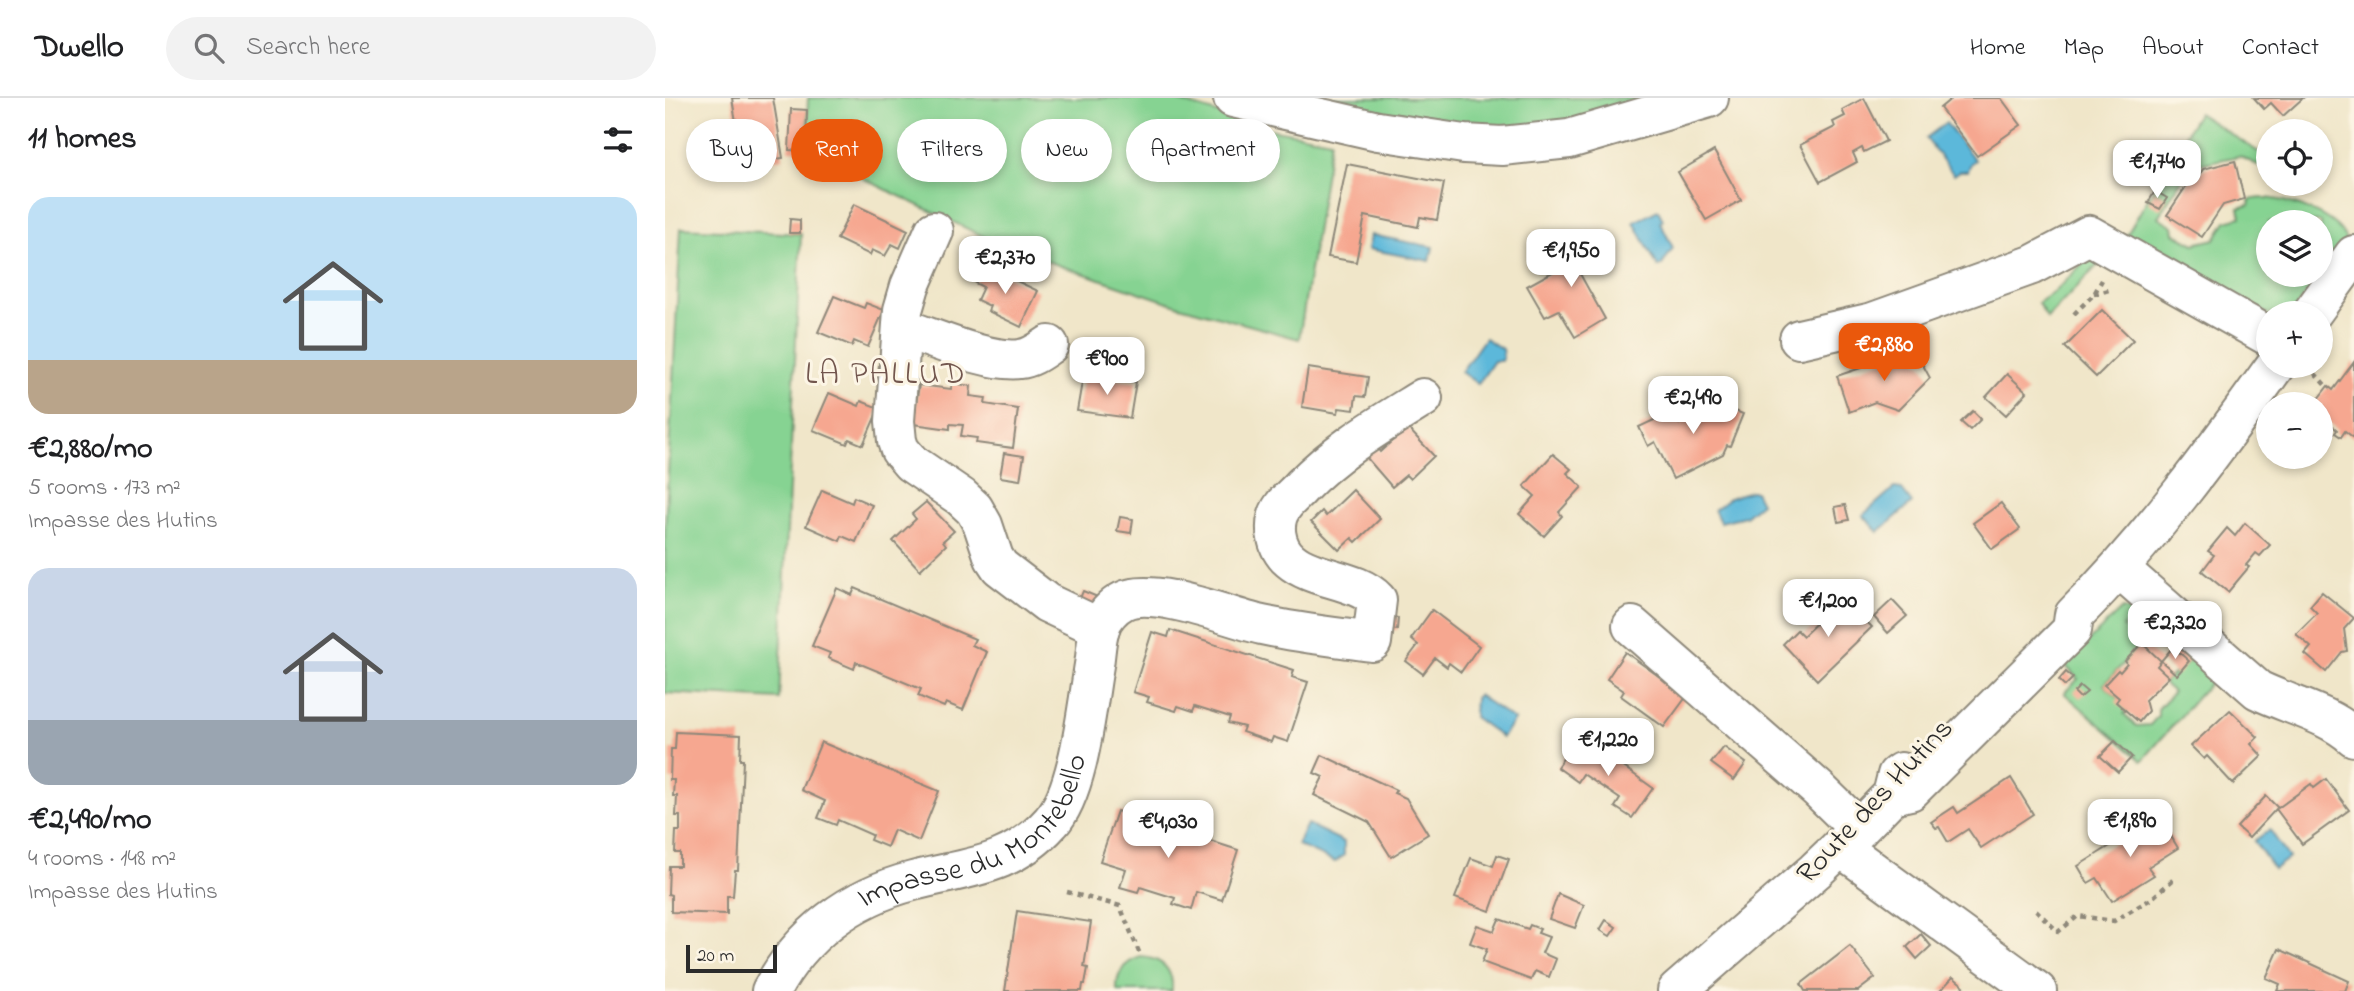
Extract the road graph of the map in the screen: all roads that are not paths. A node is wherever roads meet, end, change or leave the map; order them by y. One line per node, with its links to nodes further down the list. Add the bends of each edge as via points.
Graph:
1 (1233, 98): 2 (street, via 1378,131 1502,146 1569,139)
2 (1709, 98)
3 (934, 231): 6 (street, via 906,298)
4 (2354, 255): 5 (street)
5 (2321, 301)
6 (902, 328): 9 (street, via 1004,359 1033,356); 14 (street, via 895,421 900,450 974,509 1000,566 1047,603)
7 (2256, 329): 8 (street, via 2089,235 2032,265 1873,322)
8 (1799, 339)
9 (1049, 345)
10 (2266, 378): 12 (street, Route des Hutins, via 2193,479)
11 (1423, 398): 14 (street, via 1324,464 1283,505 1276,524 1279,546 1289,559 1377,600 1372,642 1263,625 1149,597 1121,602)
12 (2119, 568): 15 (street, via 2258,690 2328,718); 16 (street, Route des Hutins, via 2074,615 2059,617 2014,678 1897,775 1892,795)
13 (1632, 626): 16 (street, via 1818,789)
14 (1100, 628): 17 (street, Impasse du Montebello, via 1071,783 1053,820 1033,841 1005,858 896,886 853,904 806,941)
15 (2354, 737)
16 (1850, 838): 18 (street, Route des Hutins); 19 (street)
17 (771, 991)
18 (1677, 991)
19 (2037, 991)

